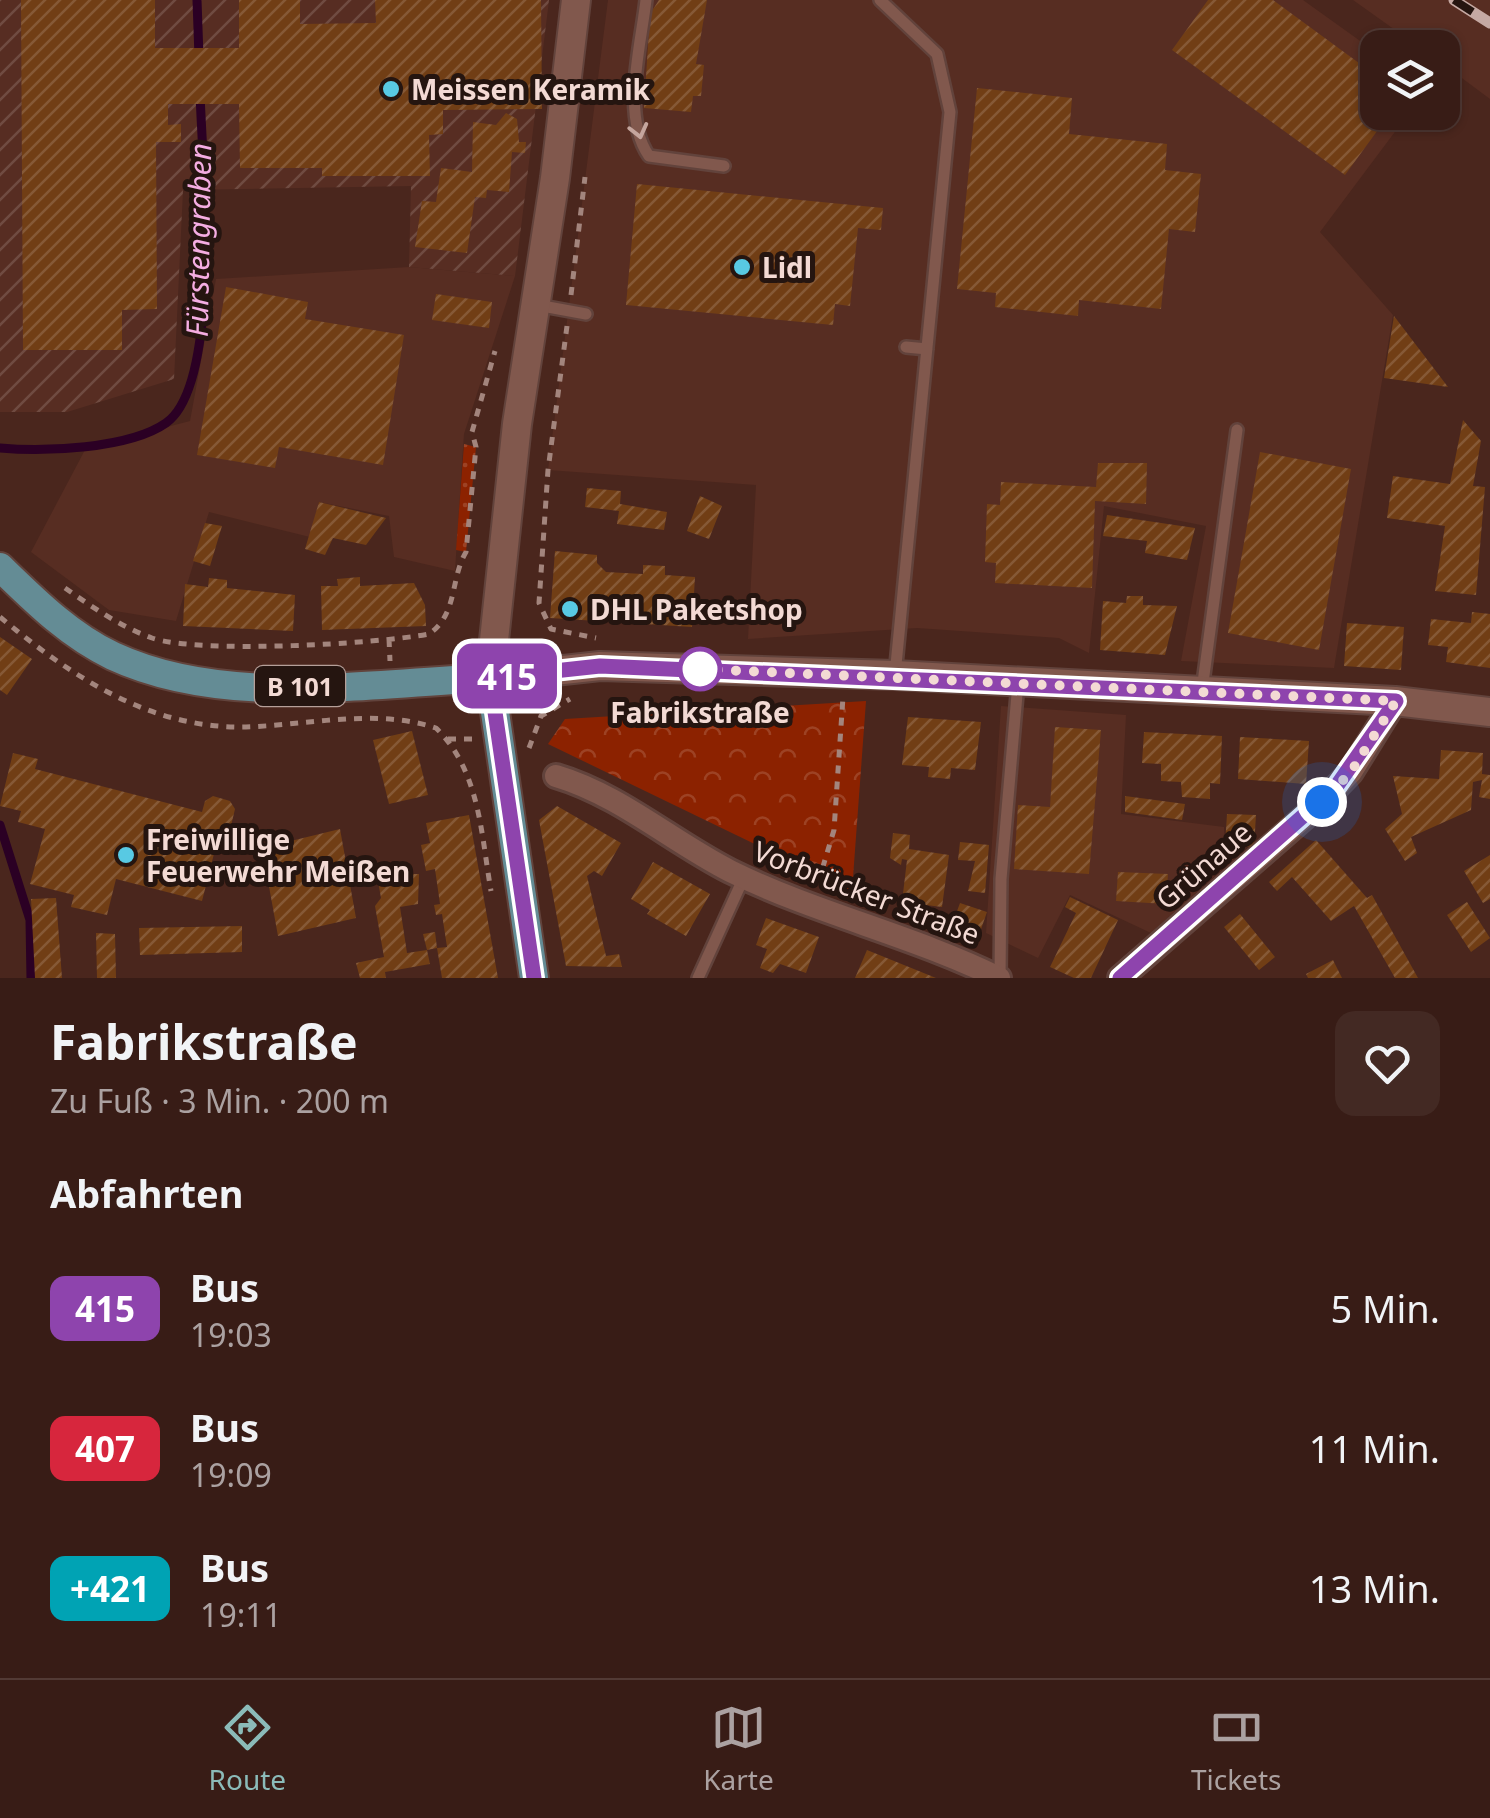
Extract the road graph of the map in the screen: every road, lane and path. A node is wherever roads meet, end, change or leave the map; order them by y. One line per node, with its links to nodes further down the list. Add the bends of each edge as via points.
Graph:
1 (576, 0): 4 (main road)
2 (646, 0): 5 (lane, one-way to 5, via 638,140 649,156)
3 (880, 0): 10 (lane, via 937,54 950,112)
4 (560, 138): 6 (main road); 7 (path, via 586,175)
5 (724, 166)
6 (533, 304): 7 (lane); 17 (main road)
7 (569, 311): 8 (lane); 15 (path, via 539,603 544,622)
8 (586, 314)
9 (906, 346): 10 (lane)
10 (927, 349): 16 (lane)
11 (494, 351): 14 (path, via 472,432 466,552 445,618 429,634 174,644 151,638)
12 (1237, 430): 20 (lane)
13 (0, 567): 17 (main road, B 101, via 82,638 179,678 239,688)
14 (54, 579)
15 (561, 632)
16 (895, 676): 18 (main road); 19 (main road)
17 (490, 678): 19 (main road, via 600,666); 31 (main road)
18 (1018, 683): 20 (main road); 33 (lane)
19 (850, 688): 21 (path); 30 (path, via 834,830)
20 (1202, 690): 23 (main road)
21 (824, 695)
22 (585, 696): 26 (path, via 541,716)
23 (1396, 701): 24 (main road); 34 (street, Grünaue, via 1351,772 1322,802)
24 (1490, 712)
25 (447, 738): 29 (path, via 471,780)
26 (528, 758)
27 (556, 776): 28 (street, Vorbrücker Straße, via 586,785)
28 (744, 877): 30 (street, Vorbrücker Straße); 32 (lane)
29 (491, 892)
30 (811, 907): 33 (street, Vorbrücker Straße, via 944,950)
31 (534, 978)
32 (698, 978)
33 (1000, 978)
34 (1120, 978)

